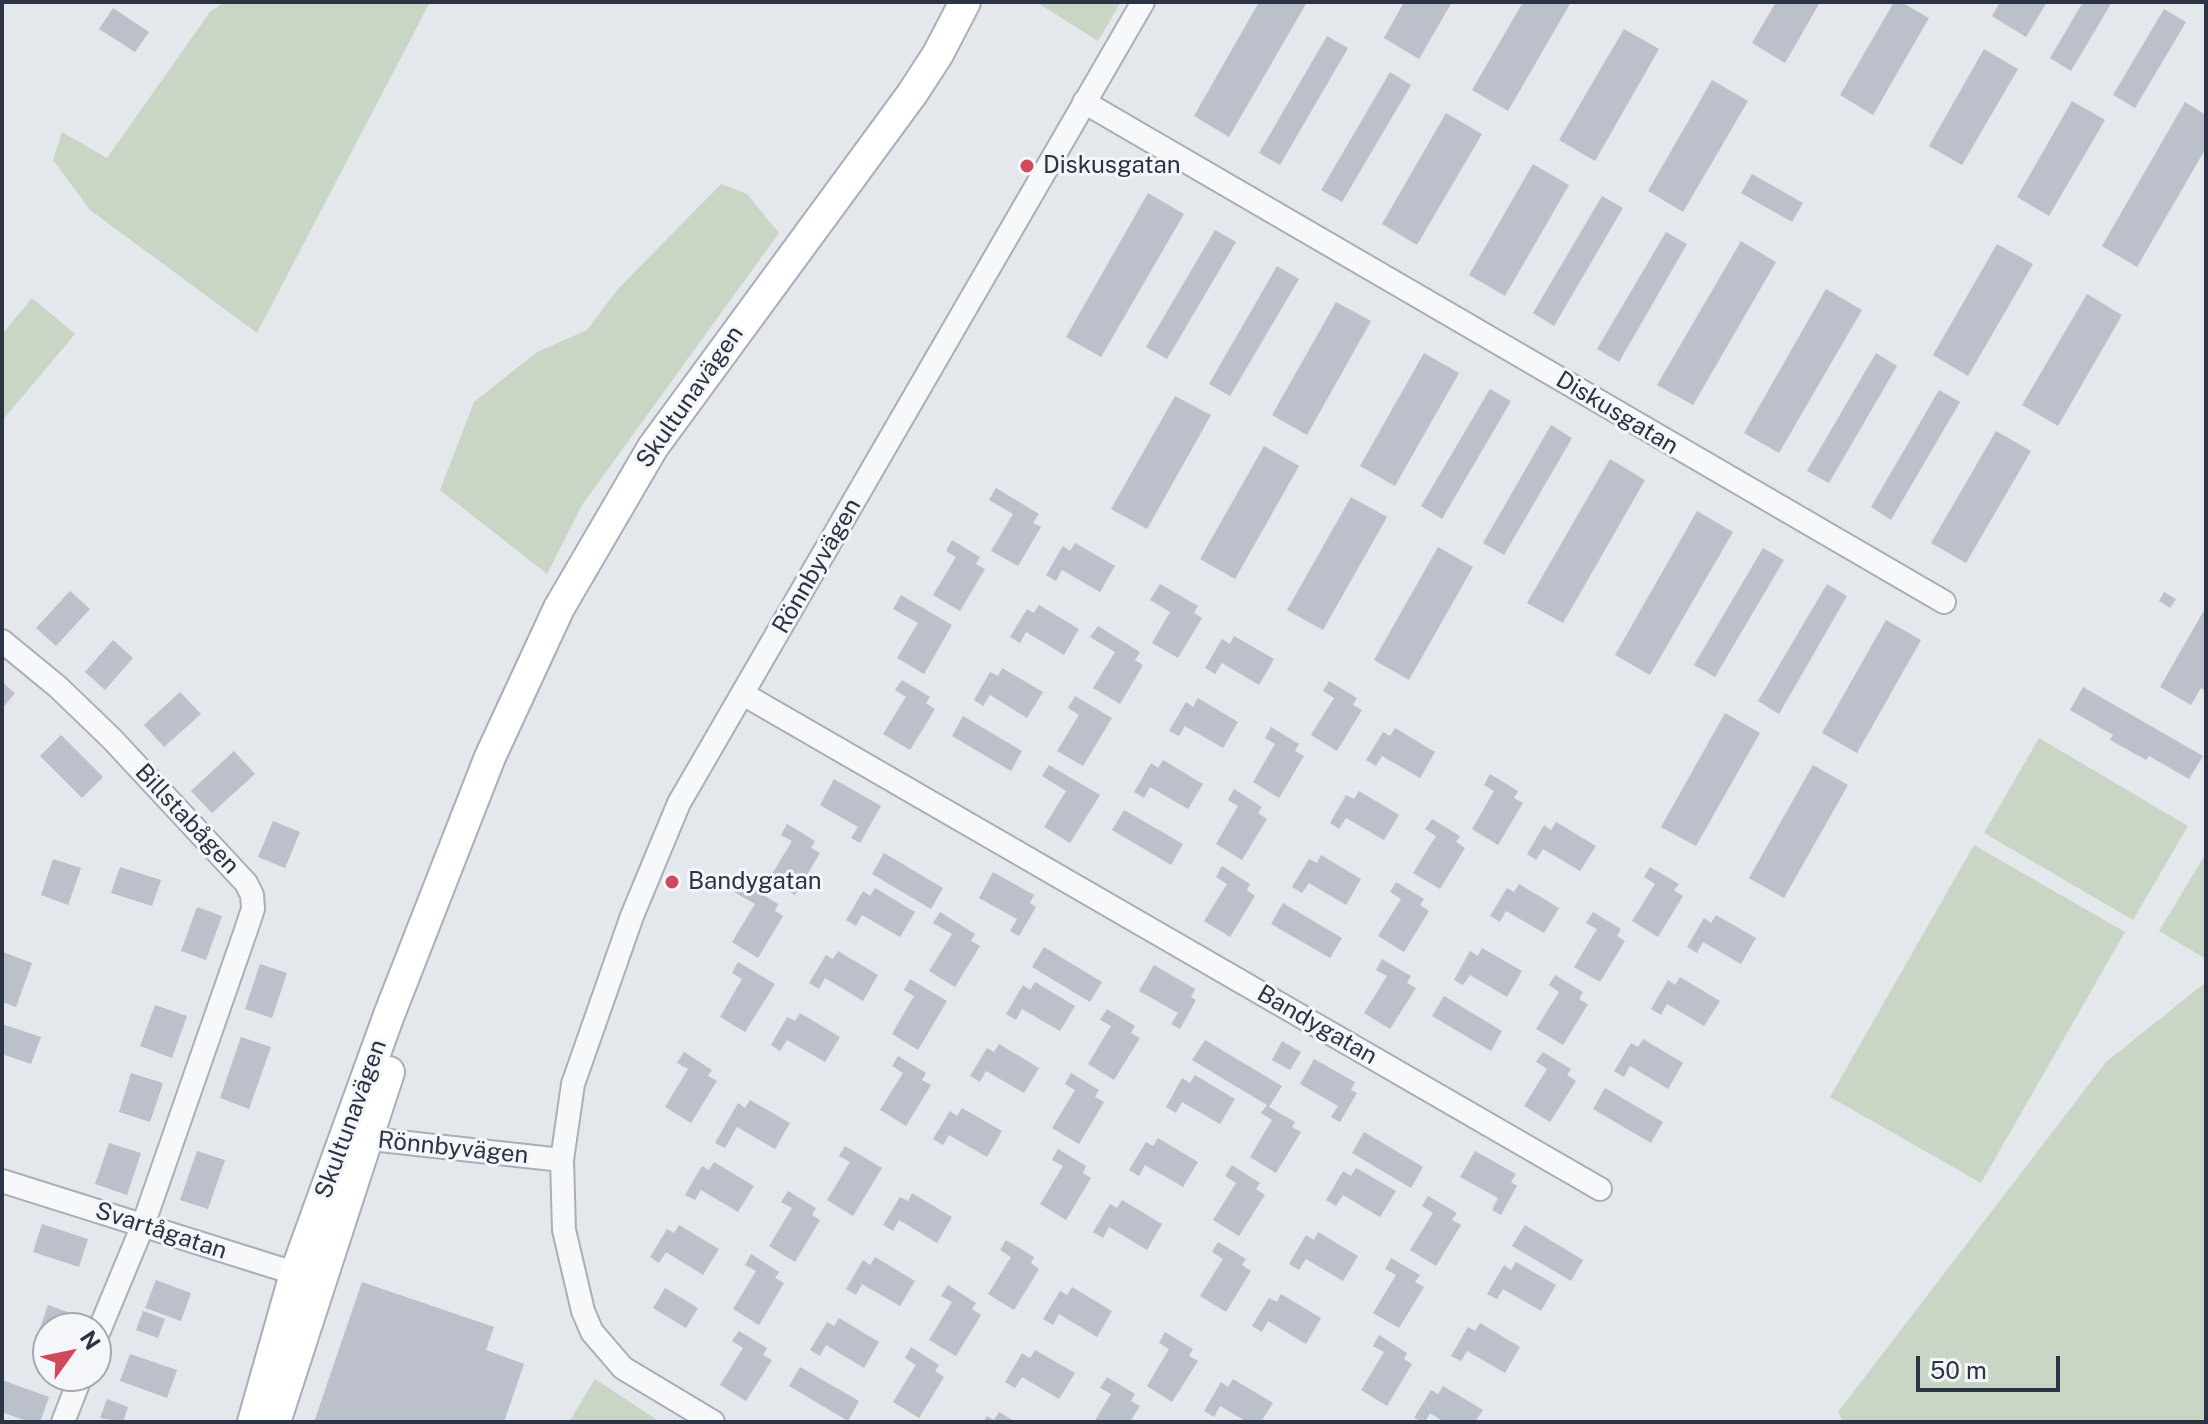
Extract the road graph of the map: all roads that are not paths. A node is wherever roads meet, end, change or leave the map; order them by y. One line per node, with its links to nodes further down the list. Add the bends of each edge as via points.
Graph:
1 (965, 2): 7 (main road, Skultunavägen, via 912,94 653,447 559,608 465,822)
2 (1143, 2): 3 (street, Rönnbyvägen)
3 (1084, 102): 4 (street, Diskusgatan); 6 (street, Rönnbyvägen)
4 (1944, 602)
5 (2, 641): 11 (street, Billstabågen, via 112,739 252,895 250,920)
6 (743, 694): 8 (street, Rönnbyvägen, via 679,803 632,916 573,1084); 10 (street, Bandygatan)
7 (356, 1137): 8 (street, Rönnbyvägen); 12 (main road, Skultunavägen)
8 (562, 1160): 18 (street, Rönnbyvägen, via 564,1230 592,1332 623,1368)
9 (2, 1181): 11 (street, Svartågatan)
10 (1600, 1189)
11 (143, 1225): 12 (street, Svartågatan); 13 (street)
12 (307, 1278): 16 (main road, Skultunavägen); 17 (main road, Skultunavägen)
13 (107, 1312)
14 (75, 1392): 15 (street)
15 (63, 1422)
16 (253, 1422)
17 (275, 1422)
18 (713, 1422)

